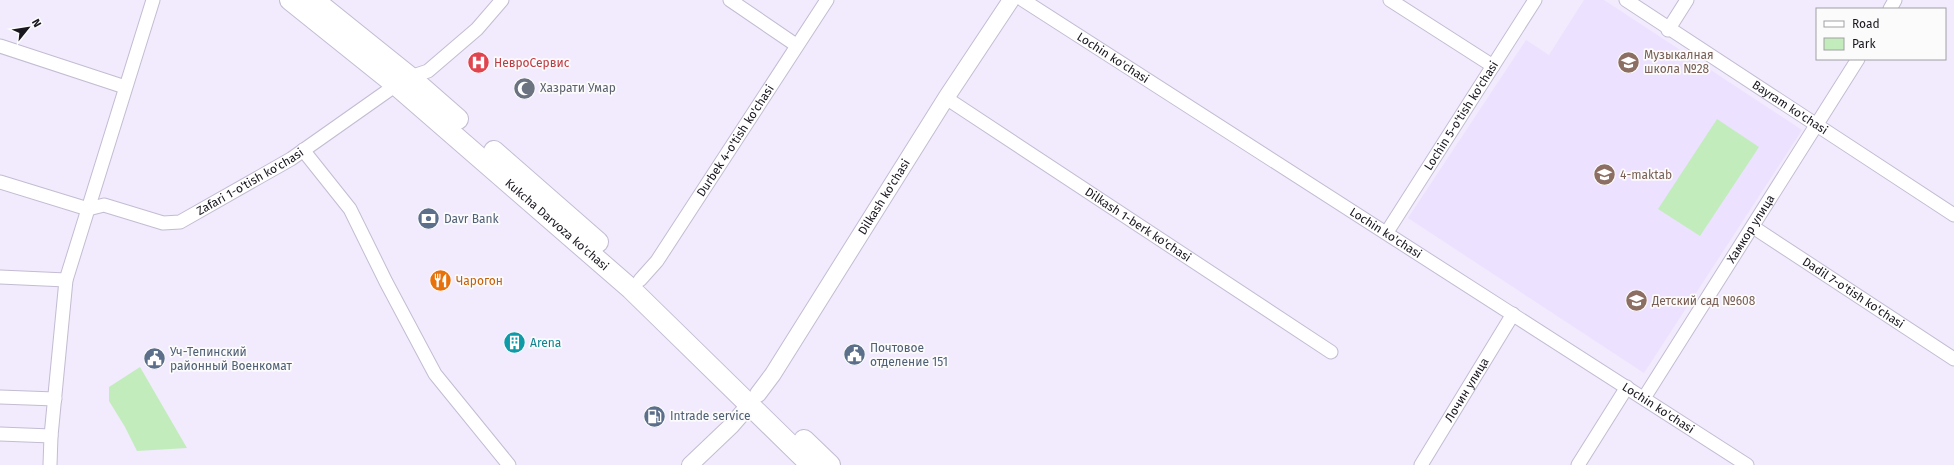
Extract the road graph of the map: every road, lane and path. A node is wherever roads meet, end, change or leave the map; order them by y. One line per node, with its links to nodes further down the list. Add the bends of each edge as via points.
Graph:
1 (153, 0): 19 (street)
2 (290, 0): 18 (main road, Kukcha Darvoza ko'chasi)
3 (314, 0): 18 (main road, Kukcha Darvoza ko'chasi)
4 (502, 0): 18 (street, Zafari 1-o'tish ko'chasi, via 477,29 428,71)
5 (730, 0): 14 (street)
6 (827, 0): 14 (street, Durbek 4-o'tish ko'chasi)
7 (1011, 0): 20 (street, Dilkash ko'chasi)
8 (1023, 0): 27 (street, Lochin ko'chasi)
9 (1390, 0): 17 (street)
10 (1535, 0): 17 (street, Lochin 5-o'tish ko'chasi)
11 (1626, 0): 13 (street, Bayram ko'chasi)
12 (1687, 0): 13 (street)
13 (1668, 30): 21 (street, Bayram ko'chasi)
14 (796, 45): 30 (street, Durbek 4-o'tish ko'chasi, via 657,261)
15 (0, 46): 19 (street)
16 (1857, 60): 21 (street, Хамкор улица)
17 (1493, 66): 27 (street, Lochin 5-o'tish ko'chasi)
18 (403, 81): 22 (street, Zafari 1-o'tish ko'chasi); 30 (main road, Kukcha Darvoza ko'chasi)
19 (126, 87): 24 (street)
20 (946, 98): 32 (street, Dilkash 1-berk ko'chasi); 38 (street, Dilkash ko'chasi, via 776,371)
21 (1816, 124): 25 (street, Bayram ko'chasi); 26 (street, Хамкор улица)
22 (302, 150): 24 (street, Zafari 1-o'tish ko'chasi, via 291,159 180,222 163,223 104,205); 42 (street, via 350,209 435,374)
23 (0, 182): 24 (street)
24 (88, 209): 29 (street)
25 (1954, 215)
26 (1753, 227): 33 (street, Dadil 7-o'tish ko'chasi); 36 (street, Хамкор улица)
27 (1387, 232): 31 (street, Lochin ko'chasi)
28 (0, 277): 29 (street)
29 (66, 280): 37 (street)
30 (636, 284): 38 (main road, Kukcha Darvoza ko'chasi)
31 (1513, 314): 34 (street, Lochin ko'chasi); 46 (street, Лочин улица)
32 (1331, 352)
33 (1954, 359)
34 (1627, 387): 36 (street, Lochin ko'chasi); 47 (street)
35 (0, 397): 37 (street)
36 (1644, 398): 48 (street, Lochin ko'chasi)
37 (55, 399): 40 (street)
38 (754, 399): 43 (street, Dilkash ko'chasi, via 727,430); 44 (main road, Kukcha Darvoza ko'chasi); 45 (main road, Kukcha Darvoza ko'chasi)
39 (0, 434): 40 (street)
40 (51, 436): 41 (street)
41 (50, 465)
42 (509, 465)
43 (690, 465)
44 (811, 465)
45 (830, 465)
46 (1421, 465)
47 (1578, 465)
48 (1747, 465)

